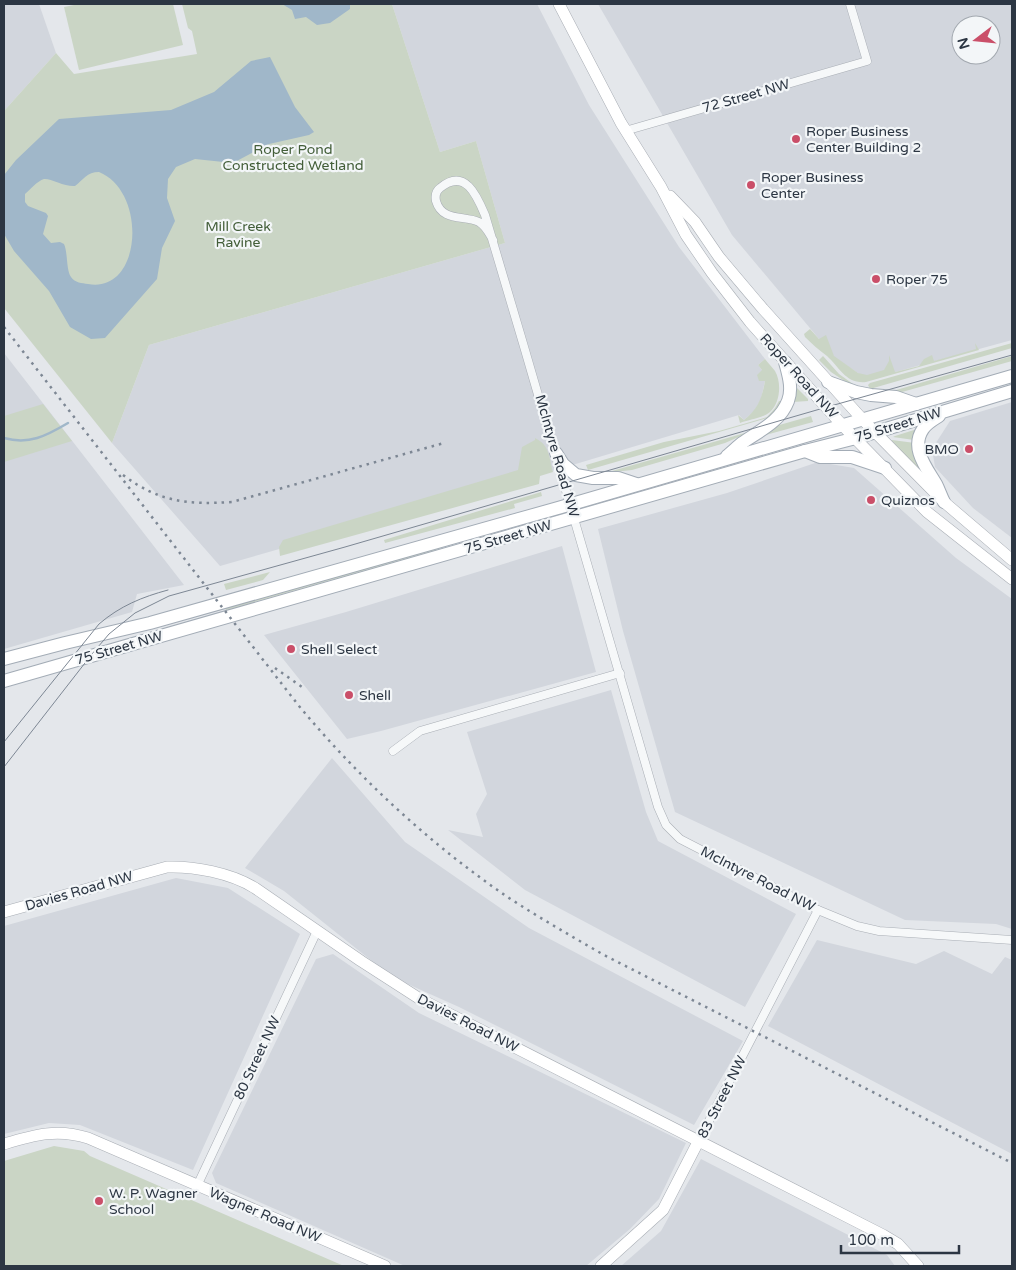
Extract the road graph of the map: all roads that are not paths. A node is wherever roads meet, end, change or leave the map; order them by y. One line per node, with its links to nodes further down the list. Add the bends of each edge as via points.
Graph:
1 (559, 4): 3 (street, Roper Road NW)
2 (850, 4): 3 (street, 72 Street NW, via 867,61)
3 (625, 131): 4 (street, Roper Road NW)
4 (661, 186): 6 (street, Roper Road NW, via 686,235 707,266); 8 (street, Roper Road NW, via 695,222 719,257)
5 (493, 240): 5 (street, McIntyre Road NW, via 480,222 449,216 441,211 436,201 438,190 453,182 464,182 470,186 486,215); 17 (street, McIntyre Road NW)
6 (785, 362): 13 (street, Roper Road NW); 18 (main road, via 790,393 783,410)
7 (1012, 376): 10 (main road, 75 Street NW)
8 (828, 382): 10 (main road, via 856,392 896,397); 12 (street, Roper Road NW)
9 (1012, 391): 11 (main road, 75 Street NW)
10 (916, 404): 12 (main road, 75 Street NW)
11 (947, 410): 14 (main road, 75 Street NW); 21 (main road, via 925,426 918,442 922,460)
12 (863, 420): 13 (main road, 75 Street NW); 14 (street, Roper Road NW)
13 (843, 426): 15 (street, Roper Road NW); 18 (main road, 75 Street NW)
14 (875, 432): 15 (main road, 75 Street NW); 21 (street, Roper Road NW)
15 (856, 438): 16 (main road, 75 Street NW); 19 (street, Roper Road NW)
16 (805, 451): 19 (main road, via 820,457 852,458); 23 (main road, 75 Street NW)
17 (556, 453): 20 (main road, via 576,475 618,478); 22 (street, McIntyre Road NW)
18 (724, 460): 20 (main road, 75 Street NW)
19 (885, 468): 25 (street, Roper Road NW, via 927,512)
20 (636, 484): 22 (main road, 75 Street NW)
21 (944, 502): 24 (street, Roper Road NW)
22 (571, 504): 23 (street, McIntyre Road NW); 26 (main road, 75 Street NW, via 150,623)
23 (574, 518): 27 (street, McIntyre Road NW); 28 (main road, 75 Street NW)
24 (1012, 560)
25 (1012, 579)
26 (4, 659)
27 (620, 673): 29 (street, via 420,731); 30 (street, McIntyre Road NW, via 660,813 670,830 680,839)
28 (4, 681)
29 (393, 752)
30 (818, 910): 33 (street, McIntyre Road NW, via 879,932); 34 (street, 83 Street NW)
31 (4, 912): 32 (street, Davies Road NW, via 167,867 180,867 239,879)
32 (317, 931): 34 (street, Davies Road NW, via 420,999); 36 (street, 80 Street NW)
33 (1012, 940)
34 (698, 1142): 38 (street, 83 Street NW, via 663,1210); 39 (street, Davies Road NW, via 883,1235 898,1244)
35 (4, 1144): 36 (street, Wagner Road NW, via 50,1132 76,1134)
36 (197, 1186): 37 (street, Wagner Road NW)
37 (385, 1266)
38 (601, 1266)
39 (918, 1266)

